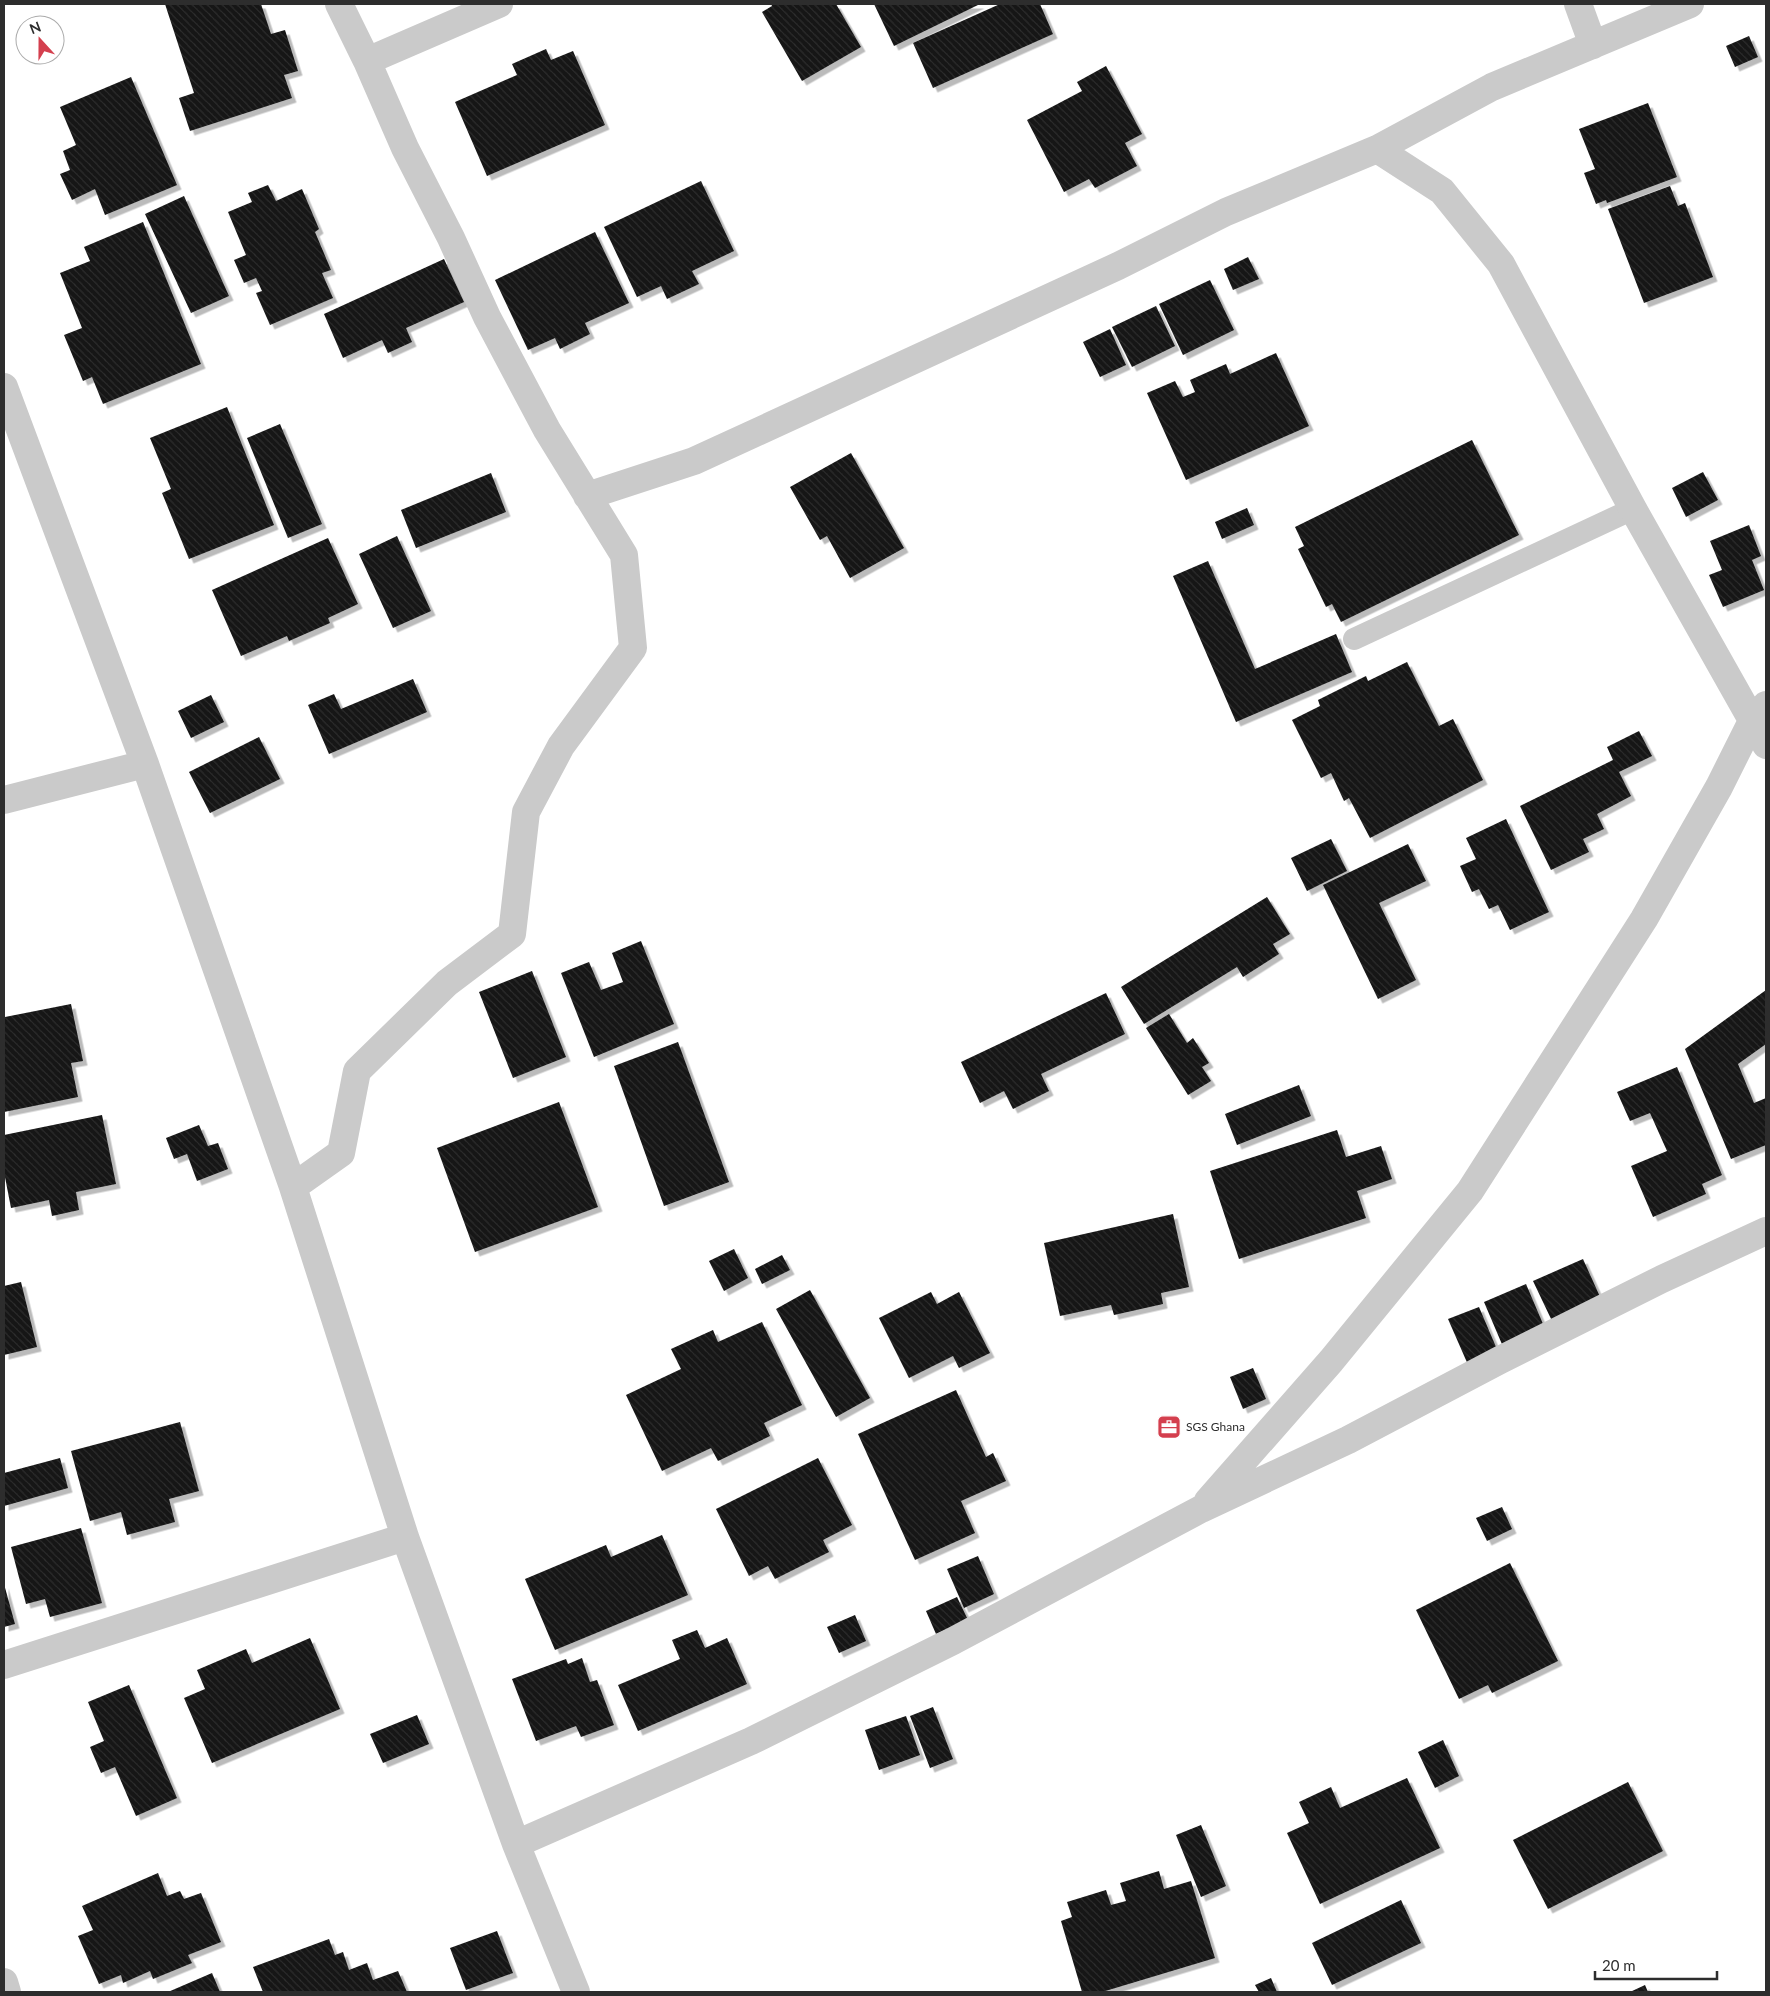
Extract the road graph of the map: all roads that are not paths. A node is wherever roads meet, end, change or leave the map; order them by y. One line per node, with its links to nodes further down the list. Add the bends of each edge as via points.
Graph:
1 (338, 4): 6 (street)
2 (499, 4): 6 (street)
3 (1578, 4): 5 (street)
4 (1690, 4): 5 (street)
5 (1593, 45): 7 (street, via 1492,87)
6 (367, 61): 9 (street, via 405,148 487,317 547,430)
7 (1377, 148): 9 (street, via 1226,212 1118,266 694,460); 10 (street, via 1442,191 1501,264)
8 (4, 387): 14 (street)
9 (587, 496): 16 (street, via 624,556 633,648 561,746 526,812 512,934 447,983 357,1071 340,1152)
10 (1633, 509): 11 (lane); 12 (street)
11 (1354, 639)
12 (1759, 713): 13 (street); 18 (street, via 1644,919 1470,1191 1331,1361)
13 (1766, 745)
14 (145, 764): 15 (street); 16 (street)
15 (4, 800)
16 (293, 1187): 19 (street)
17 (1766, 1231): 18 (street, via 1500,1360 1348,1440)
18 (1201, 1509): 21 (street, via 953,1641 760,1737)
19 (405, 1537): 20 (street); 21 (street)
20 (4, 1665)
21 (516, 1844): 24 (street)
22 (4, 1982): 23 (street)
23 (7, 1992)
24 (576, 1992)

